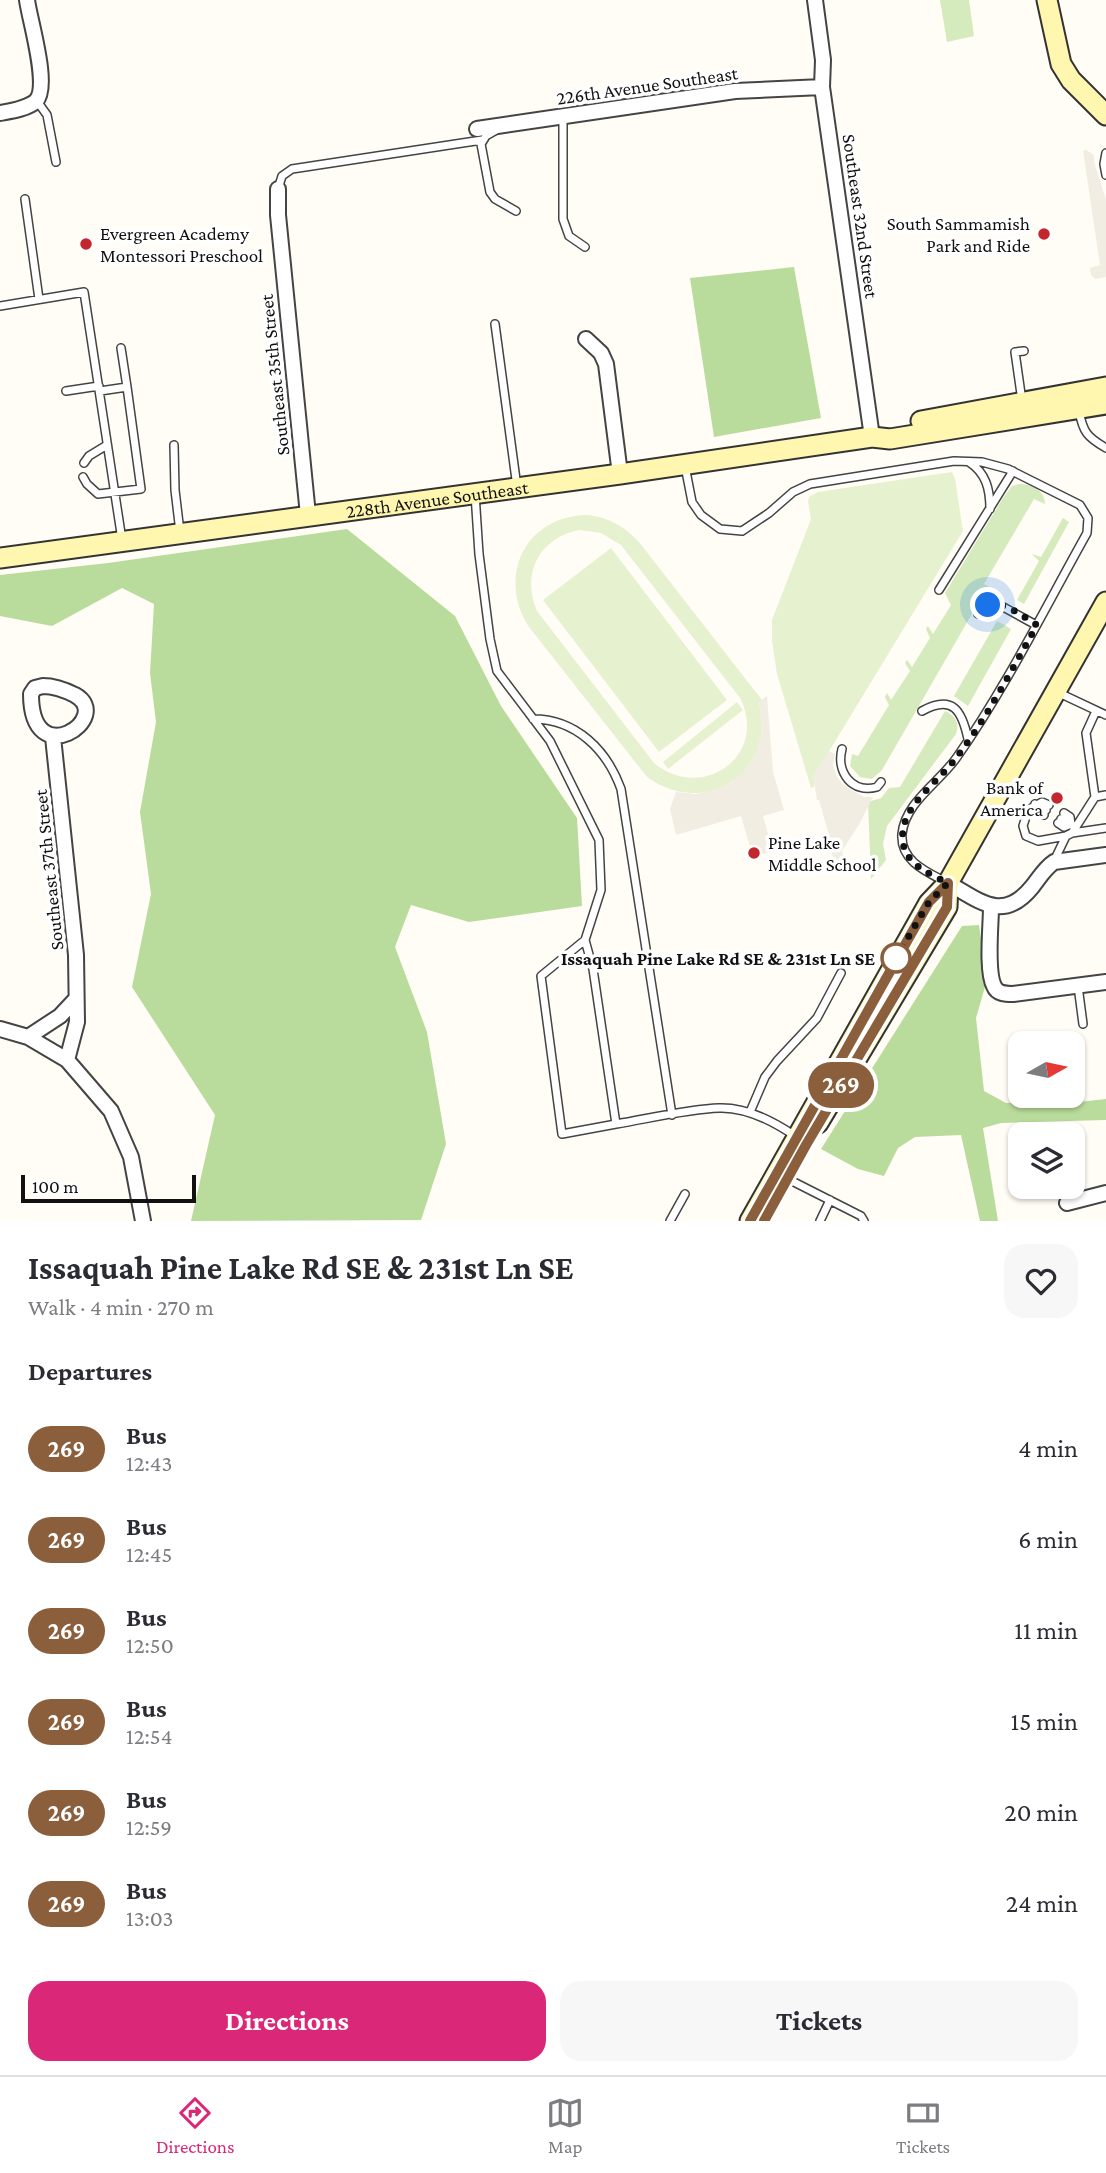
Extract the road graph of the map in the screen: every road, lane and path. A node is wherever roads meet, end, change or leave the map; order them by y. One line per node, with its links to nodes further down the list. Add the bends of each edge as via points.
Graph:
1 (27, 0): 7 (street, via 43,84)
2 (815, 0): 5 (street, Southeast 32nd Street)
3 (1047, 0): 6 (main road, via 1060,64)
4 (1059, 0): 6 (main road, via 1065,37)
5 (822, 86): 9 (street, 226th Avenue Southeast, via 735,91); 32 (street, Southeast 32nd Street)
6 (1087, 96): 10 (main road)
7 (36, 101): 8 (street); 13 (lane, via 47,116)
8 (0, 113)
9 (564, 115): 11 (street, 226th Avenue Southeast, via 507,124); 18 (lane, via 563,219 569,236)
10 (1106, 115)
11 (480, 134): 15 (lane, via 292,169 282,176); 17 (lane, via 490,192)
12 (1106, 153): 14 (lane)
13 (56, 162)
14 (1106, 175)
15 (278, 189): 46 (street, Southeast 35th Street)
16 (24, 200): 19 (lane)
17 (516, 212)
18 (585, 247)
19 (39, 299): 20 (lane); 27 (lane, via 84,292)
20 (0, 306)
21 (495, 324): 42 (lane)
22 (586, 339): 40 (street, via 606,365)
23 (121, 348): 25 (lane)
24 (1024, 351): 29 (lane, via 1015,352)
25 (127, 387): 27 (lane); 43 (lane, via 141,489)
26 (1106, 387): 29 (main road, 228th Avenue Southeast)
27 (99, 388): 28 (lane); 33 (lane)
28 (66, 391)
29 (1023, 402): 32 (main road, 228th Avenue Southeast, via 887,428)
30 (1106, 404): 31 (main road, 228th Avenue Southeast)
31 (1079, 408): 32 (main road, 228th Avenue Southeast, via 890,439); 35 (lane, via 1083,429)
32 (872, 437): 38 (main road, 228th Avenue Southeast)
33 (107, 445): 37 (lane); 43 (lane)
34 (174, 445): 47 (lane)
35 (1106, 448)
36 (968, 462): 38 (lane, via 810,484 742,531 720,529 701,515 692,502); 39 (lane); 45 (lane, via 985,479)
37 (84, 463)
38 (684, 465): 40 (main road, 228th Avenue Southeast)
39 (1013, 471): 45 (lane); 53 (lane, via 1080,505 1088,518 1087,533)
40 (620, 474): 42 (main road, 228th Avenue Southeast)
41 (83, 477): 43 (lane, via 97,494)
42 (517, 488): 44 (main road, 228th Avenue Southeast)
43 (114, 492): 48 (lane)
44 (475, 493): 46 (main road, 228th Avenue Southeast); 58 (lane, via 479,554 497,671)
45 (990, 509): 50 (lane)
46 (307, 515): 47 (main road, 228th Avenue Southeast)
47 (180, 533): 48 (main road, 228th Avenue Southeast)
48 (122, 541): 49 (main road, 228th Avenue Southeast)
49 (0, 558)
50 (939, 590)
51 (1106, 602): 54 (main road)
52 (978, 614): 53 (lane, via 996,603)
53 (1037, 625): 60 (lane)
54 (1056, 692): 56 (lane); 71 (main road)
55 (922, 711): 60 (lane, via 941,704 953,706 961,713)
56 (1096, 711): 57 (lane); 64 (lane, via 1086,733)
57 (1106, 715)
58 (533, 719): 73 (lane, via 550,740 599,841 601,890); 83 (lane, via 551,719 590,740 609,761 621,789)
59 (53, 737): 77 (street, Southeast 37th Street, via 74,922)
60 (968, 739): 71 (lane, via 915,805 902,833 908,857)
61 (842, 749): 62 (lane, via 844,776 861,788 877,787)
62 (881, 782)
63 (1106, 795): 64 (lane)
64 (1095, 797): 68 (lane)
65 (1046, 810): 68 (lane, via 1037,812 1035,804 1028,810 1023,821 1026,836 1038,841)
66 (1061, 818): 68 (lane)
67 (1106, 828): 68 (lane)
68 (1071, 830): 70 (lane)
69 (1106, 855): 70 (street)
70 (1054, 862): 72 (street, via 1020,901)
71 (948, 883): 72 (street); 85 (main road, via 929,902); 86 (main road, via 947,907)
72 (991, 906): 76 (street, via 994,988 1013,994)
73 (585, 940): 84 (lane); 84 (lane, via 541,976 562,1134)
74 (841, 973): 82 (lane, via 817,1018 765,1077)
75 (1106, 982): 76 (street)
76 (1078, 986): 78 (lane)
77 (75, 1000): 80 (street); 81 (street, Southeast 37th Street, via 77,1023)
78 (1083, 1024)
79 (0, 1029): 80 (street)
80 (28, 1037): 81 (street)
81 (67, 1060): 92 (street, via 111,1111 123,1133)
82 (750, 1112): 83 (lane, via 720,1108); 85 (lane)
83 (671, 1115): 84 (lane)
84 (616, 1124)
85 (796, 1137): 91 (main road)
86 (788, 1179): 89 (lane); 91 (main road)
87 (1106, 1193): 90 (street)
88 (685, 1194): 93 (lane)
89 (830, 1200): 94 (lane); 95 (lane)
90 (1067, 1203)
91 (758, 1215)
92 (143, 1221)
93 (670, 1221)
94 (820, 1221)
95 (864, 1221)

